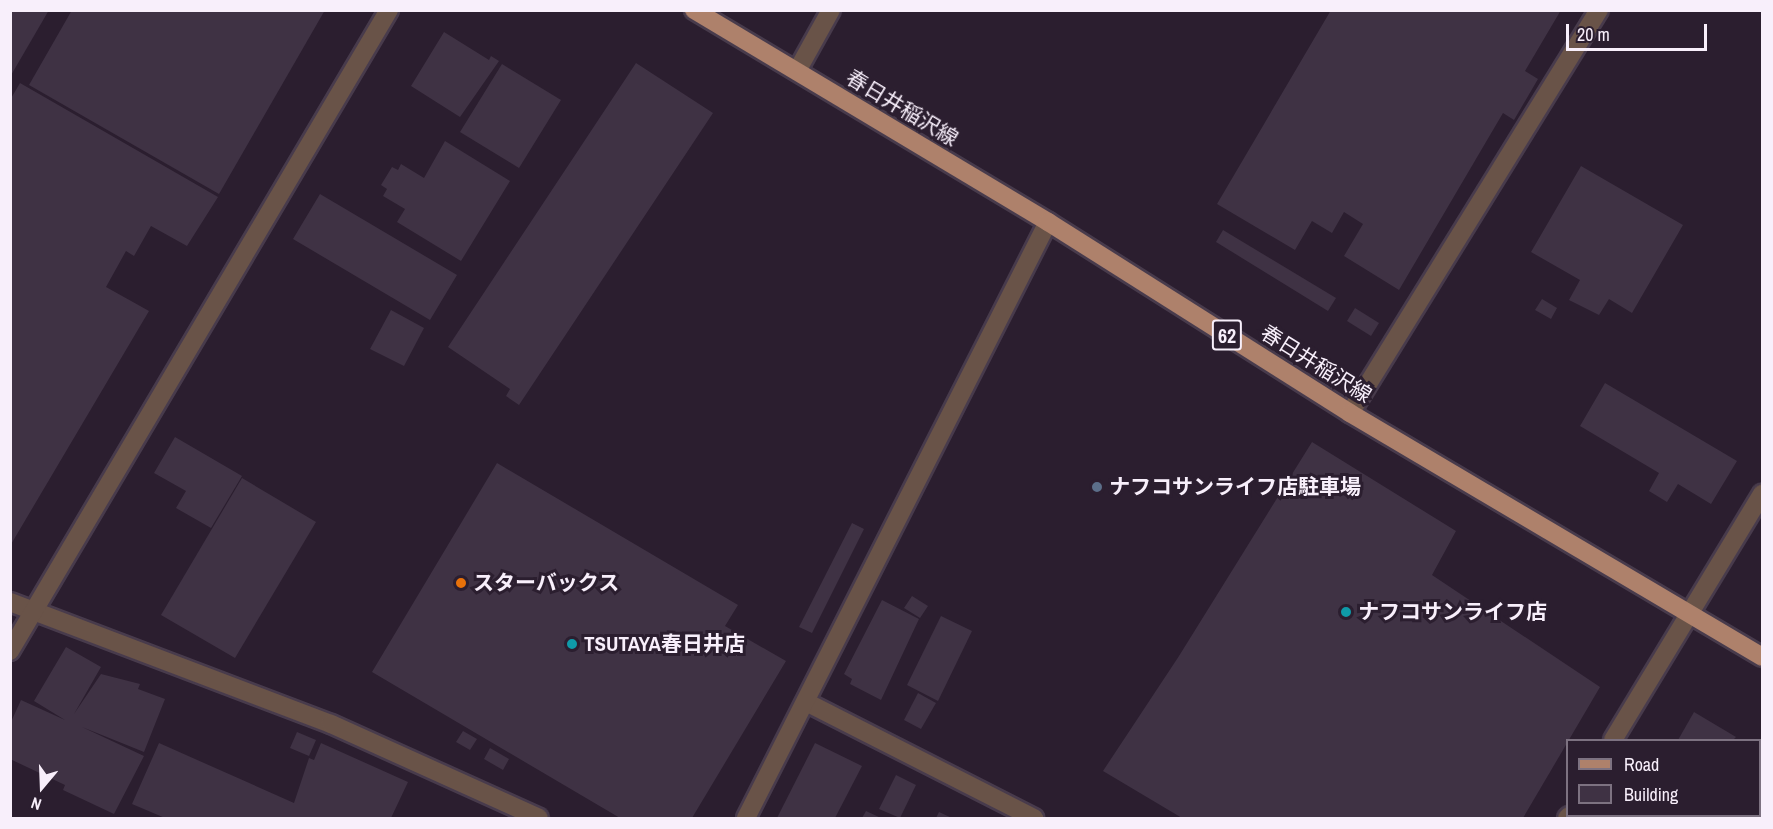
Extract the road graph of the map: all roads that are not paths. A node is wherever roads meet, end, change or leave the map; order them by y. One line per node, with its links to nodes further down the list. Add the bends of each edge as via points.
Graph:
1 (389, 10): 10 (street)
2 (694, 10): 5 (main road, 春日井稲沢線 / 62)
3 (831, 10): 5 (street)
4 (1599, 10): 7 (street)
5 (797, 70): 6 (main road, 春日井稲沢線 / 62)
6 (1048, 222): 7 (main road, 春日井稲沢線 / 62); 14 (street)
7 (1350, 413): 11 (main road, 春日井稲沢線 / 62)
8 (1762, 494): 11 (street)
9 (10, 602): 10 (street)
10 (34, 611): 12 (street); 16 (street, via 331,724)
11 (1688, 614): 13 (main road, 春日井稲沢線 / 62); 15 (street)
12 (10, 651)
13 (1762, 657)
14 (808, 703): 17 (street); 18 (street)
15 (1614, 739)
16 (539, 819)
17 (746, 819)
18 (1034, 819)

